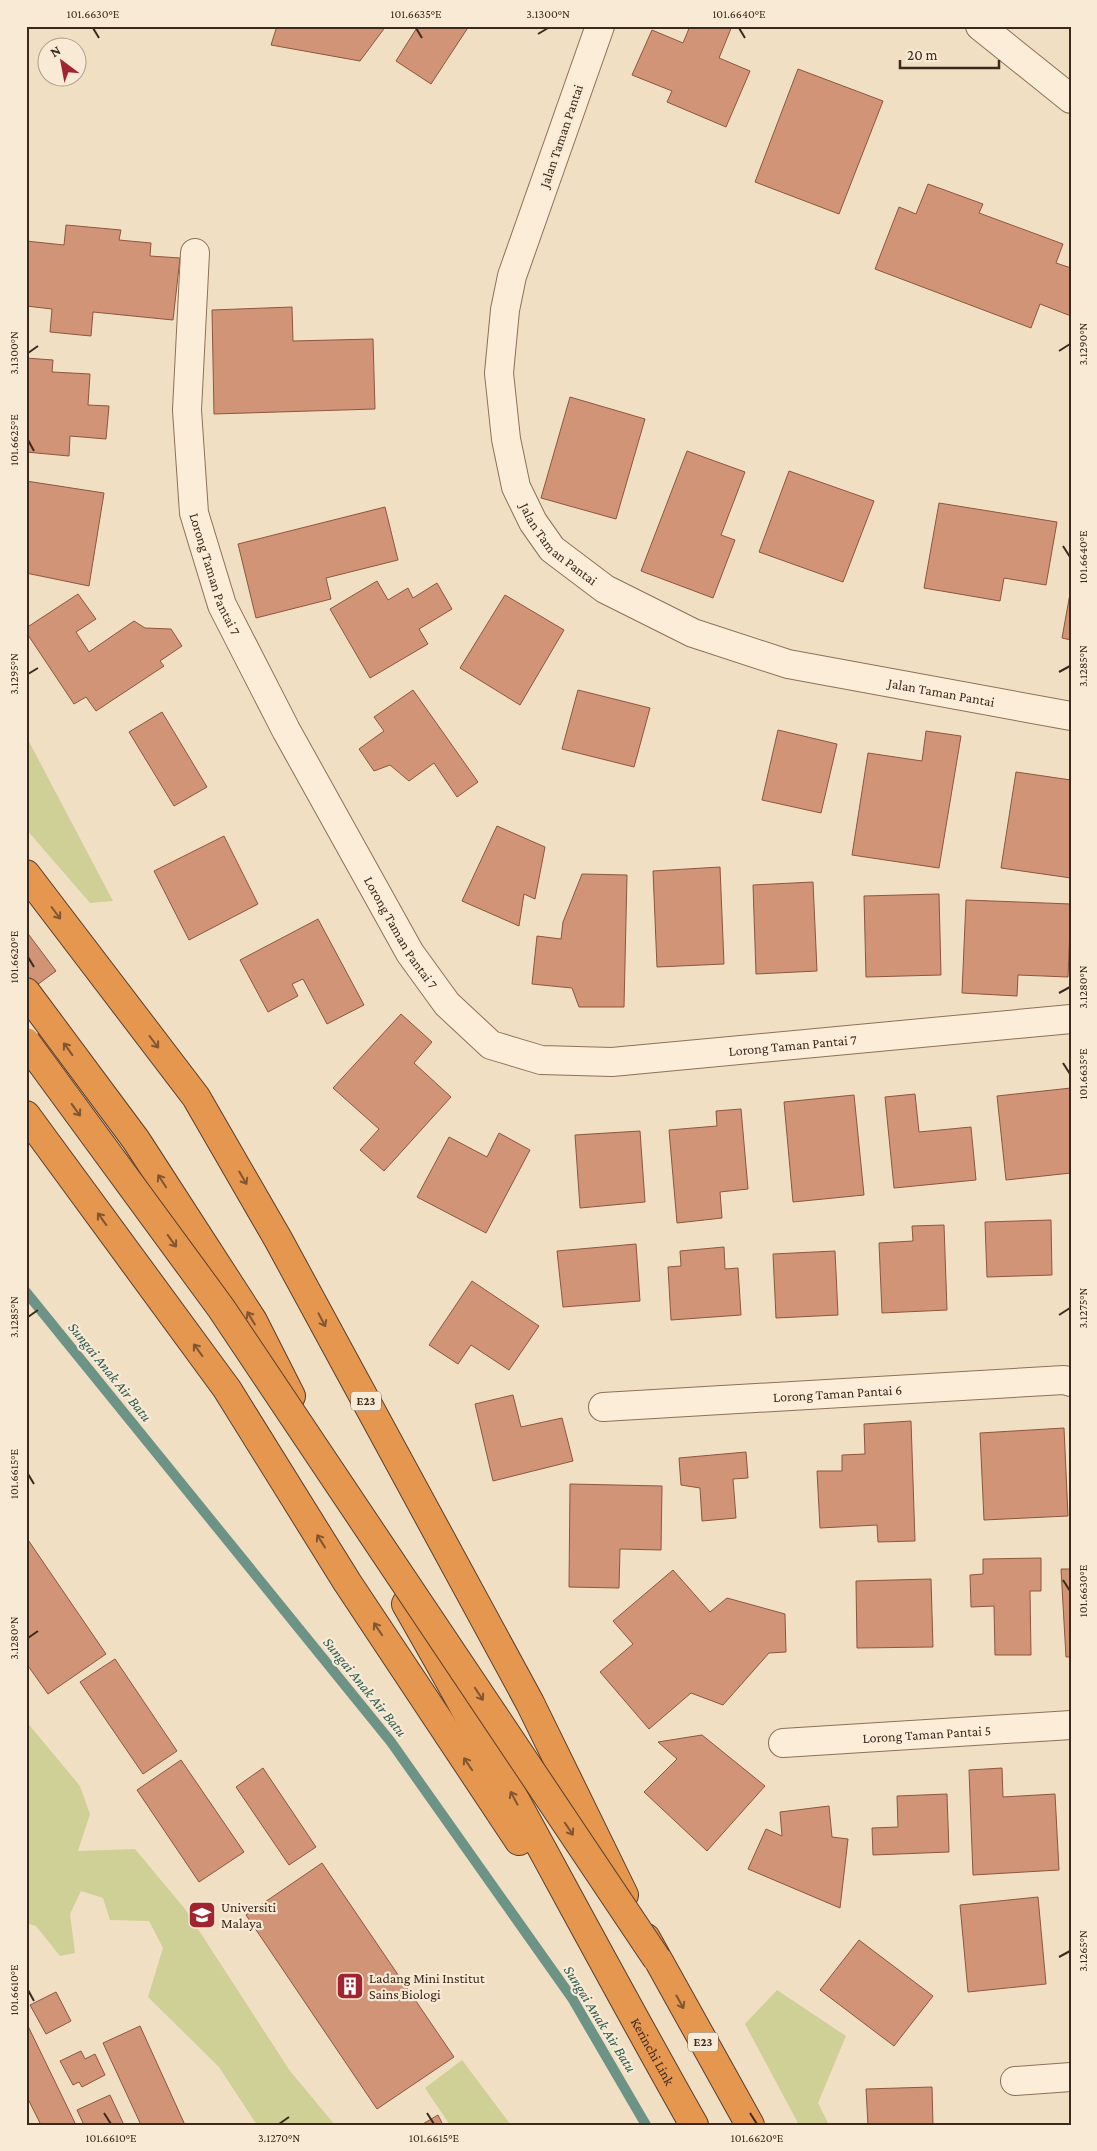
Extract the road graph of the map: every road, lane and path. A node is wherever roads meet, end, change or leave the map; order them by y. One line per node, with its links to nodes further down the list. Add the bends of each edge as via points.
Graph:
1 (600, 26): 5 (street, Jalan Taman Pantai, via 512,276 505,310 499,372 506,439 516,487 533,522 552,549 614,593 693,633 788,664)
2 (980, 26): 3 (street)
3 (1071, 99)
4 (195, 253): 8 (street, Lorong Taman Pantai 7, via 187,410 194,512 222,605 286,730 410,953 447,1004 491,1045 541,1060 612,1062)
5 (1071, 716)
6 (26, 874): 15 (highway, E23, one-way to 15, bridge, via 206,1114 278,1239 530,1703)
7 (26, 992): 16 (highway, one-way to 7, via 468,1712 319,1452 253,1321 136,1140)
8 (1071, 1019)
9 (26, 1042): 15 (highway, E23, one-way to 15, bridge, via 221,1308)
10 (26, 1115): 16 (highway, one-way to 10, via 347,1582 227,1389)
11 (1071, 1382): 12 (street, Lorong Taman Pantai 6, via 1055,1380)
12 (603, 1407)
13 (1071, 1725): 14 (street, Lorong Taman Pantai 5)
14 (783, 1743)
15 (657, 1959): 20 (highway, E23, one-way to 20)
16 (612, 1979): 19 (highway, Kerinchi Link)
17 (1071, 2077): 18 (street)
18 (1015, 2081)
19 (694, 2125)
20 (750, 2125)

